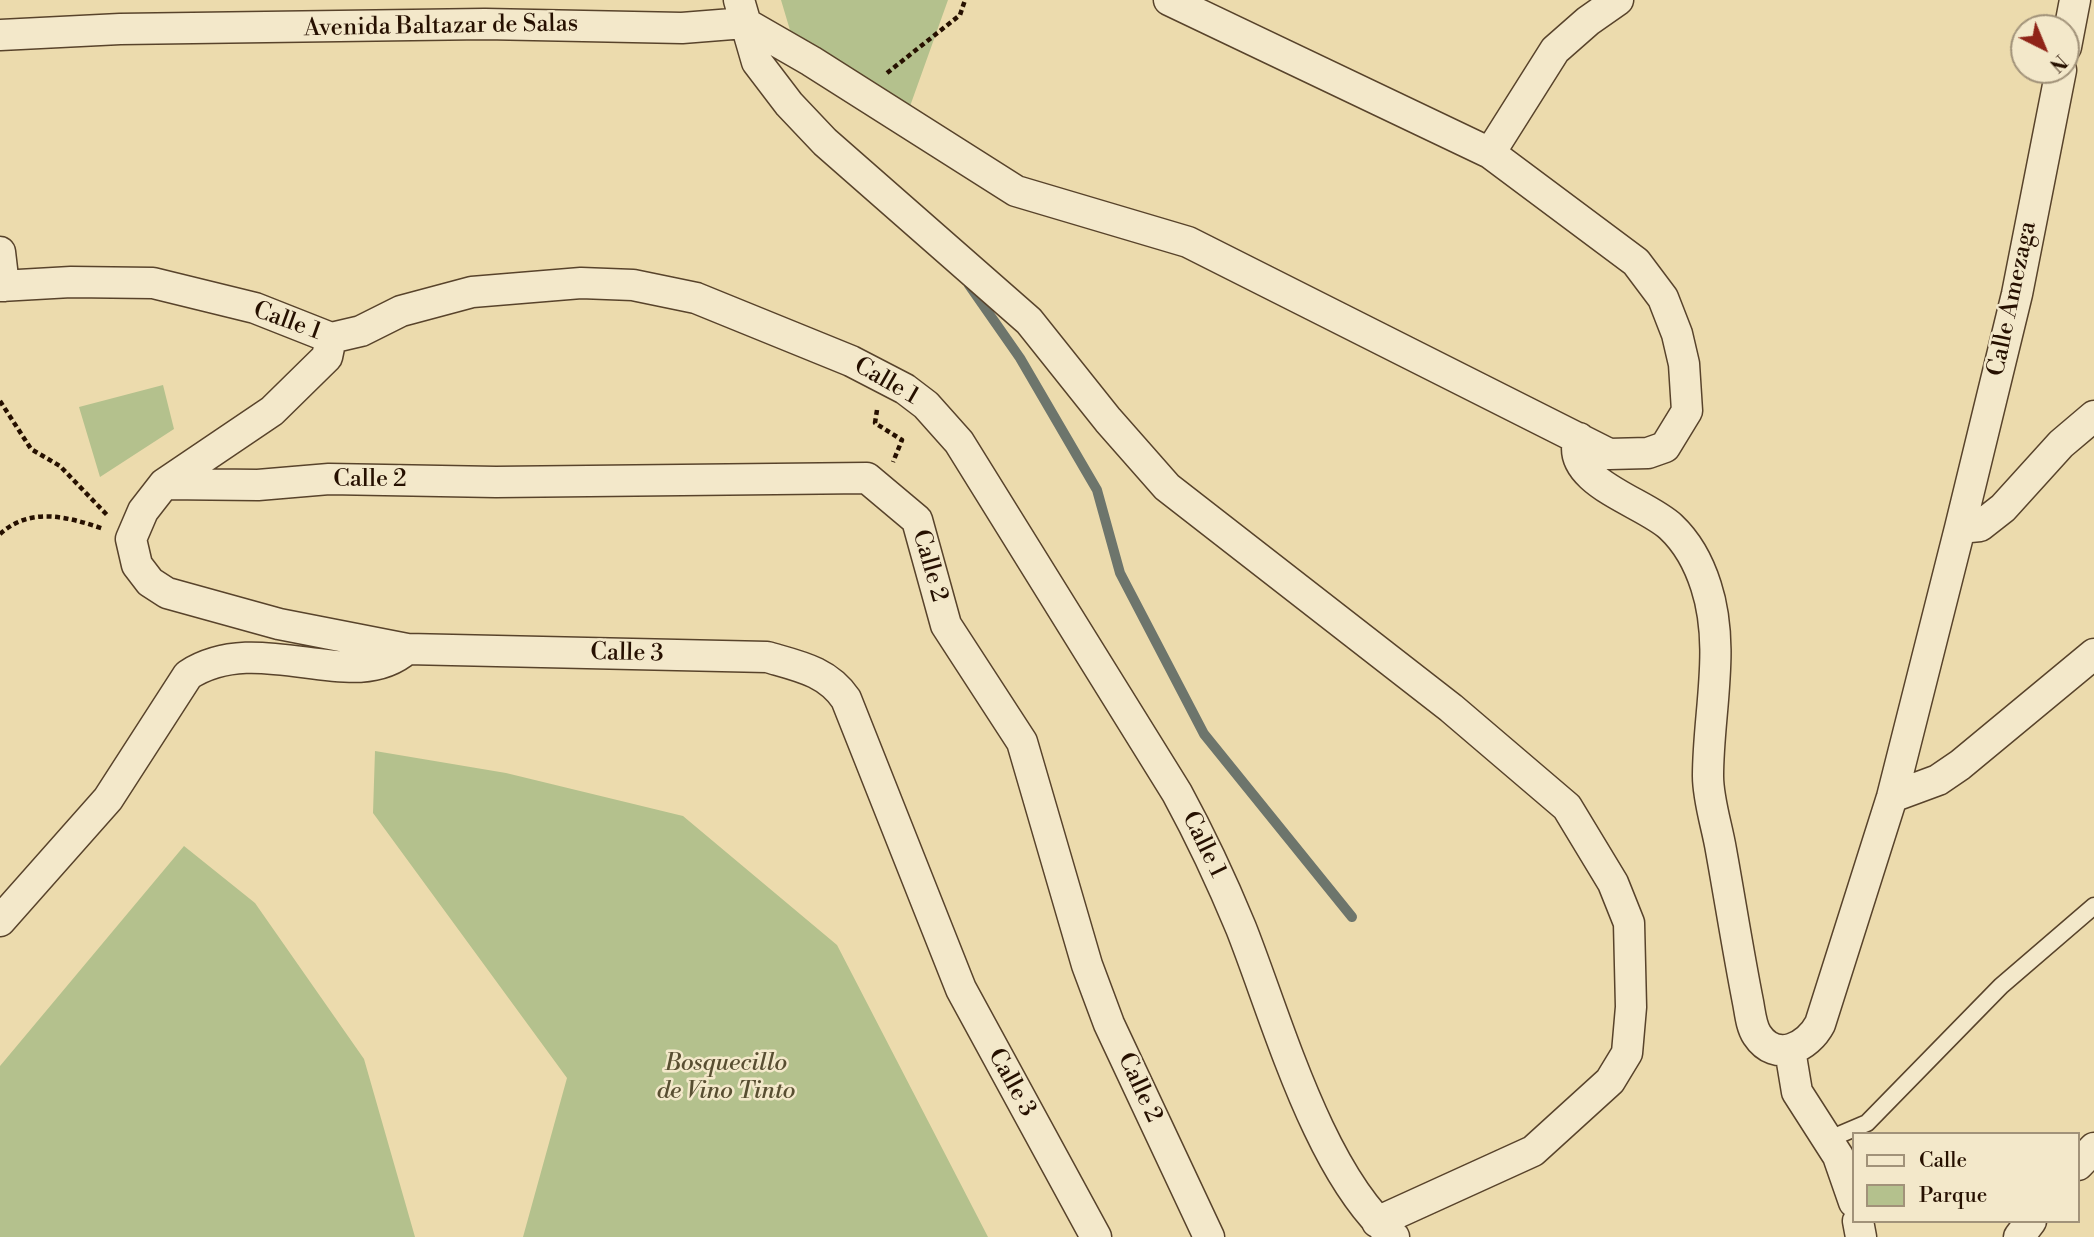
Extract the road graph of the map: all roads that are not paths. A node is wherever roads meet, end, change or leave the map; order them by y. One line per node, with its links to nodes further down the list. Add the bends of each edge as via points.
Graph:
1 (1169, 0): 6 (street)
2 (1618, 0): 6 (street, via 1555,50)
3 (742, 12): 4 (street, Avenida Baltazar de Salas, via 682,28 485,24 120,29); 11 (street, via 1016,191 1188,242); 24 (street, via 757,62 789,104 825,142 1029,321 1167,487 1545,787 1567,807 1613,883 1629,923 1632,1007 1626,1053 1610,1081 1533,1151)
4 (0, 36)
5 (2058, 84): 13 (street, Calle Amezaga, via 2017,294)
6 (1490, 153): 11 (street, via 1636,262 1663,298 1677,334 1687,411 1665,447 1629,456 1609,454)
7 (0, 252): 8 (street)
8 (2, 286): 9 (street, Calle 1, via 153,283 255,309)
9 (331, 338): 12 (street, via 327,357 272,411); 24 (street, Calle 1, via 361,331 401,311 472,292 581,283 633,285 696,298 851,361 926,405 959,442 1177,793 1223,886 1317,1120 1344,1175)
10 (2094, 416): 13 (street, via 2061,444 2004,508 1980,526)
11 (1579, 438): 19 (street, via 1575,449 1591,478 1670,526 1686,544 1707,588 1715,622 1708,779 1741,967 1757,1034 1778,1049)
12 (164, 484): 14 (street, Calle 3, via 143,512 131,539 137,565 150,582 167,593 279,624); 26 (street, Calle 2, via 258,485 329,479 867,478 917,520 946,625 1022,742 1091,977)
13 (1960, 528): 16 (street, Calle Amezaga)
14 (407, 649): 18 (street, via 382,666 252,656 204,665 188,675 108,799); 25 (street, Calle 3, via 767,657 835,682 846,699 961,989)
15 (2094, 654): 16 (street, via 1960,765 1938,780)
16 (1892, 797): 19 (street, Calle Amezaga, via 1820,1024 1812,1038)
17 (2094, 906): 20 (lane, via 2001,986 1867,1124)
18 (0, 921)
19 (1790, 1050): 20 (street, via 1797,1092)
20 (1827, 1140): 23 (street, via 1838,1156)
21 (2094, 1148): 22 (street)
22 (2080, 1163)
23 (1853, 1199)
24 (1386, 1230)
25 (1096, 1237)
26 (1209, 1237)

